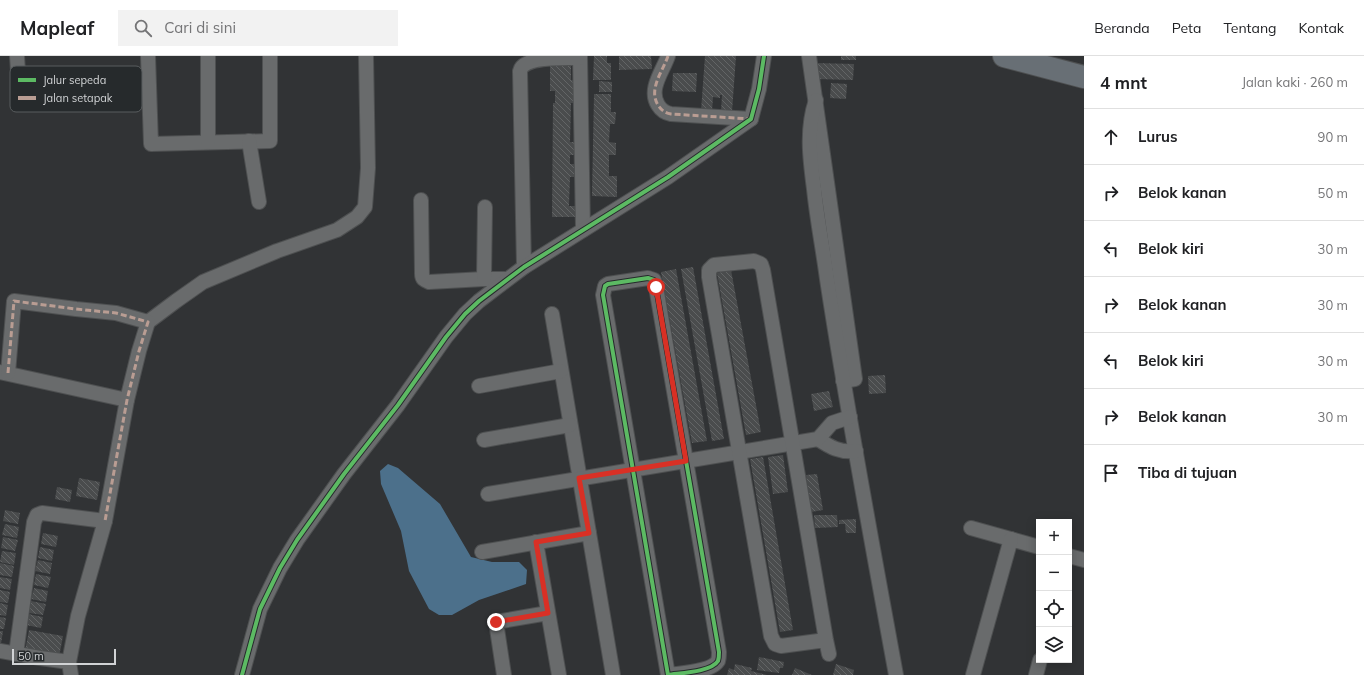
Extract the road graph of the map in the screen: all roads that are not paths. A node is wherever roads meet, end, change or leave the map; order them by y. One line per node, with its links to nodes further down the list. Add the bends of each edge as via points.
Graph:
1 (17, 56): 11 (street)
2 (148, 56): 15 (street, via 150,144)
3 (208, 56): 15 (street)
4 (270, 56): 14 (street, via 270,141)
5 (366, 56): 24 (street, via 368,168 365,207 358,217 337,230 202,282)
6 (668, 56): 13 (street, via 654,90 658,105 666,113)
7 (764, 56): 13 (street)
8 (809, 56): 29 (street, via 816,100 809,127 815,202)
9 (1004, 56): 12 (main road)
10 (580, 57): 19 (street); 20 (street, via 540,58 521,67)
11 (17, 66)
12 (1084, 77)
13 (751, 119): 19 (street, via 668,177)
14 (249, 141): 15 (street); 17 (street)
15 (208, 142)
16 (421, 200): 21 (street, via 422,278 429,282)
17 (259, 202)
18 (485, 207): 21 (street)
19 (583, 230): 20 (street)
20 (524, 267): 22 (street)
21 (484, 279): 22 (street)
22 (507, 279): 56 (street, via 465,314 446,337 297,540 260,609)
23 (552, 314): 25 (street)
24 (148, 322): 26 (street, via 116,313 76,310 14,300); 28 (street)
25 (561, 371): 27 (street); 30 (street)
26 (4, 373): 28 (street)
27 (479, 386)
28 (127, 400): 40 (street)
29 (850, 417): 31 (street, via 832,423); 34 (street)
30 (570, 425): 32 (street); 38 (street)
31 (818, 439): 33 (street); 34 (street, via 835,449)
32 (484, 440)
33 (793, 443): 35 (street); 35 (street, via 761,264 754,261 714,265 709,270 709,277); 50 (street)
34 (856, 451): 61 (street)
35 (740, 452): 36 (street); 50 (street, via 772,641 782,646)
36 (686, 461): 37 (street); 37 (street, via 654,280 648,278 614,282 605,286 603,295); 60 (street, via 719,658 709,668)
37 (633, 470): 38 (street); 60 (street)
38 (579, 478): 39 (street); 42 (street)
39 (488, 494)
40 (105, 520): 52 (street, via 42,513 37,515); 55 (street, via 78,616)
41 (971, 528): 43 (street)
42 (589, 533): 44 (street); 59 (street)
43 (1011, 539): 45 (street); 62 (street)
44 (536, 542): 46 (street); 49 (street)
45 (1036, 546)
46 (482, 552)
47 (1072, 557): 48 (street)
48 (1084, 560)
49 (548, 613): 57 (street, via 496,622); 58 (street)
50 (826, 640): 53 (street)
51 (0, 651): 52 (street)
52 (16, 654): 55 (street)
53 (829, 654)
54 (1039, 663): 63 (street)
55 (70, 668)
56 (242, 675)
57 (504, 675)
58 (559, 675)
59 (613, 675)
60 (668, 675)
61 (896, 675)
62 (973, 675)
63 (1036, 675)

